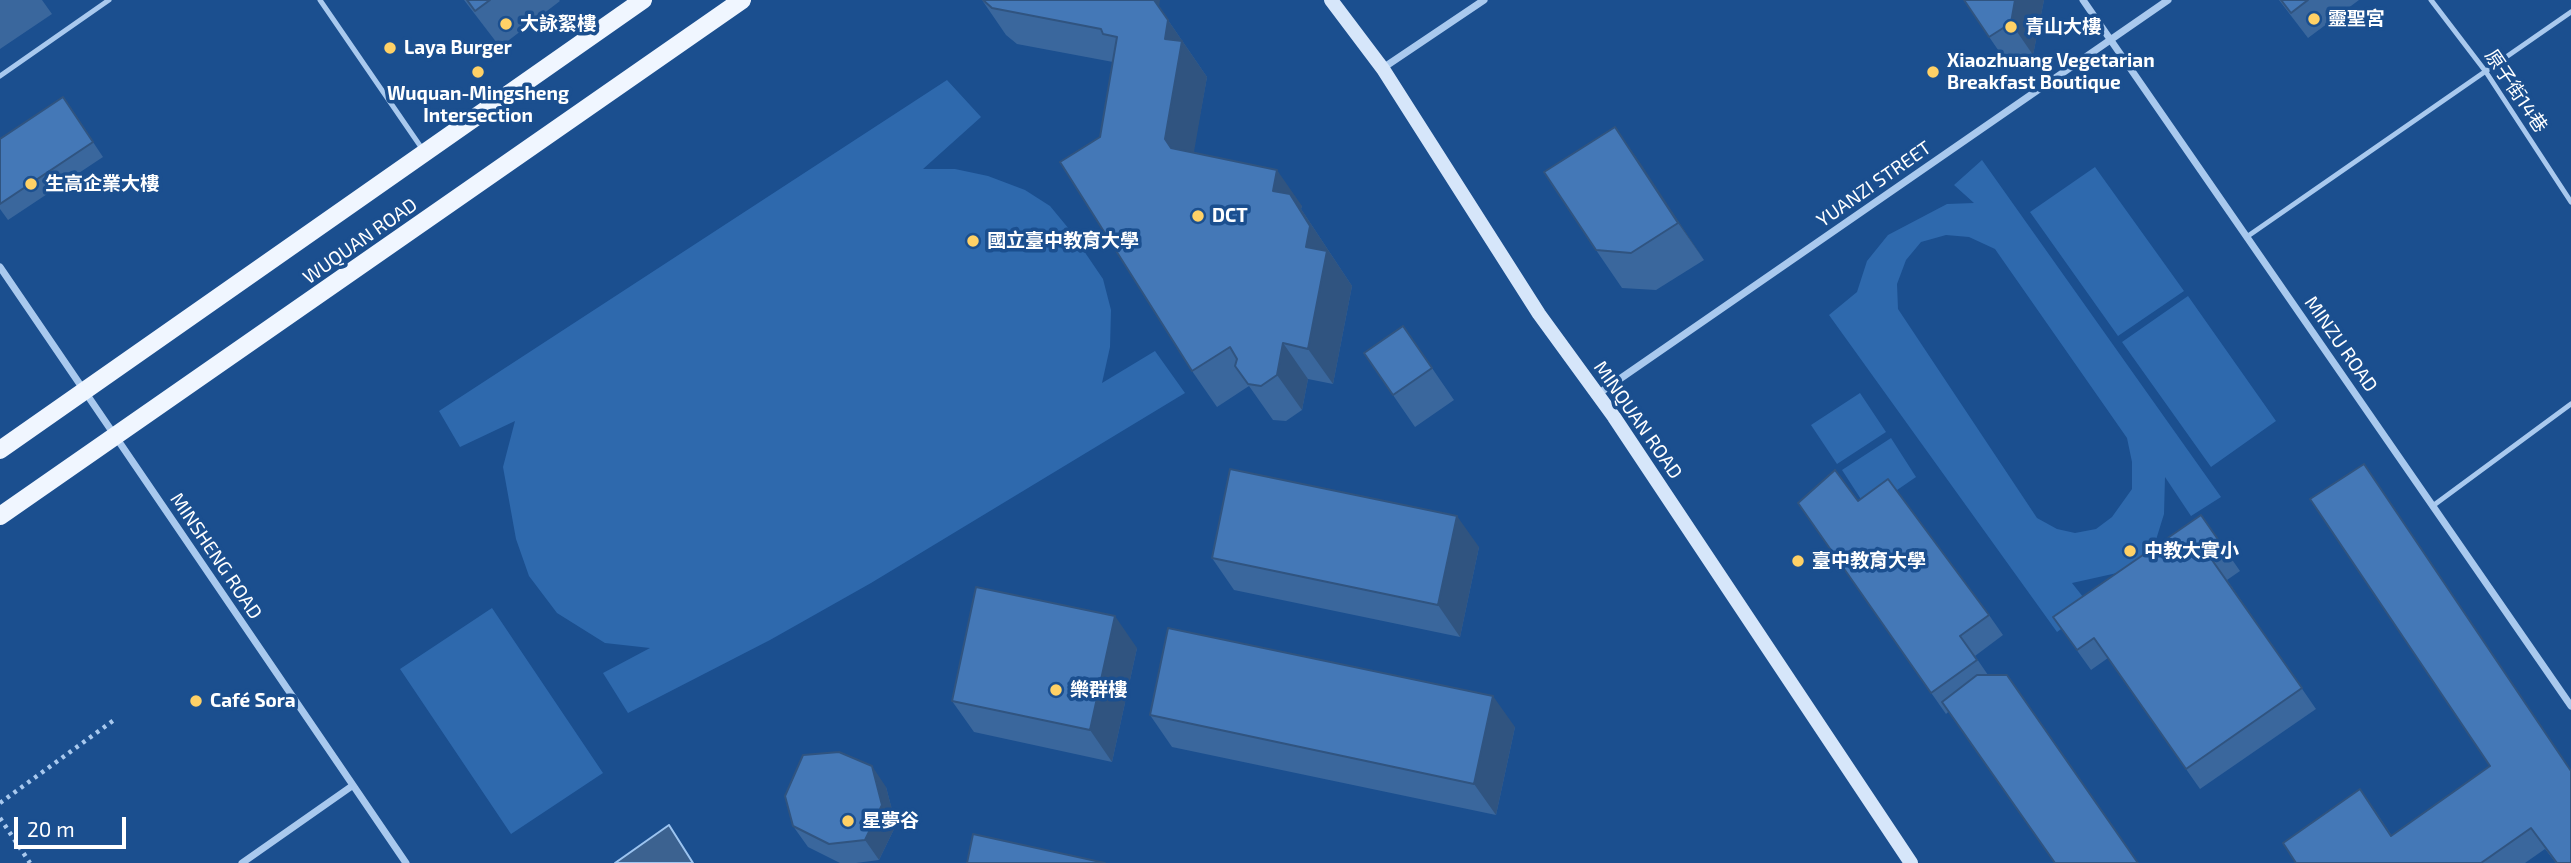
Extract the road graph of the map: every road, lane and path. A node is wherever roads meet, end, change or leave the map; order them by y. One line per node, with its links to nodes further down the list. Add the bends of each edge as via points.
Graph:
1 (109, 0): 14 (lane)
2 (320, 0): 15 (lane)
3 (643, 0): 15 (main road, WUQUAN ROAD)
4 (742, 0): 22 (main road, WUQUAN ROAD)
5 (1331, 0): 12 (main road, MINQUAN ROAD)
6 (1484, 0): 12 (street)
7 (2083, 0): 11 (street, MINZU ROAD)
8 (2168, 0): 11 (street, YUANZI STREET)
9 (2431, 0): 13 (lane, 原子街14巷)
10 (2571, 12): 13 (lane)
11 (2111, 41): 17 (street, MINZU ROAD); 20 (street, YUANZI STREET)
12 (1383, 69): 20 (main road, MINQUAN ROAD, via 1539,314)
13 (2486, 72): 16 (lane, 原子街14巷); 17 (lane)
14 (0, 76)
15 (425, 153): 19 (main road, WUQUAN ROAD)
16 (2571, 202)
17 (2248, 236): 24 (street, MINZU ROAD)
18 (0, 267): 19 (street, MINSHENG ROAD)
19 (85, 392): 22 (street, MINSHENG ROAD); 23 (main road, WUQUAN ROAD)
20 (1598, 394): 34 (main road, MINQUAN ROAD)
21 (2571, 404): 24 (lane)
22 (117, 436): 25 (main road, WUQUAN ROAD); 28 (street, MINSHENG ROAD)
23 (0, 450)
24 (2434, 505): 26 (street, MINZU ROAD)
25 (0, 516)
26 (2571, 706)
27 (114, 720): 29 (path)
28 (352, 786): 32 (street); 33 (street, MINSHENG ROAD)
29 (0, 803)
30 (0, 818): 31 (path)
31 (30, 863)
32 (242, 863)
33 (407, 863)
34 (1911, 863)

